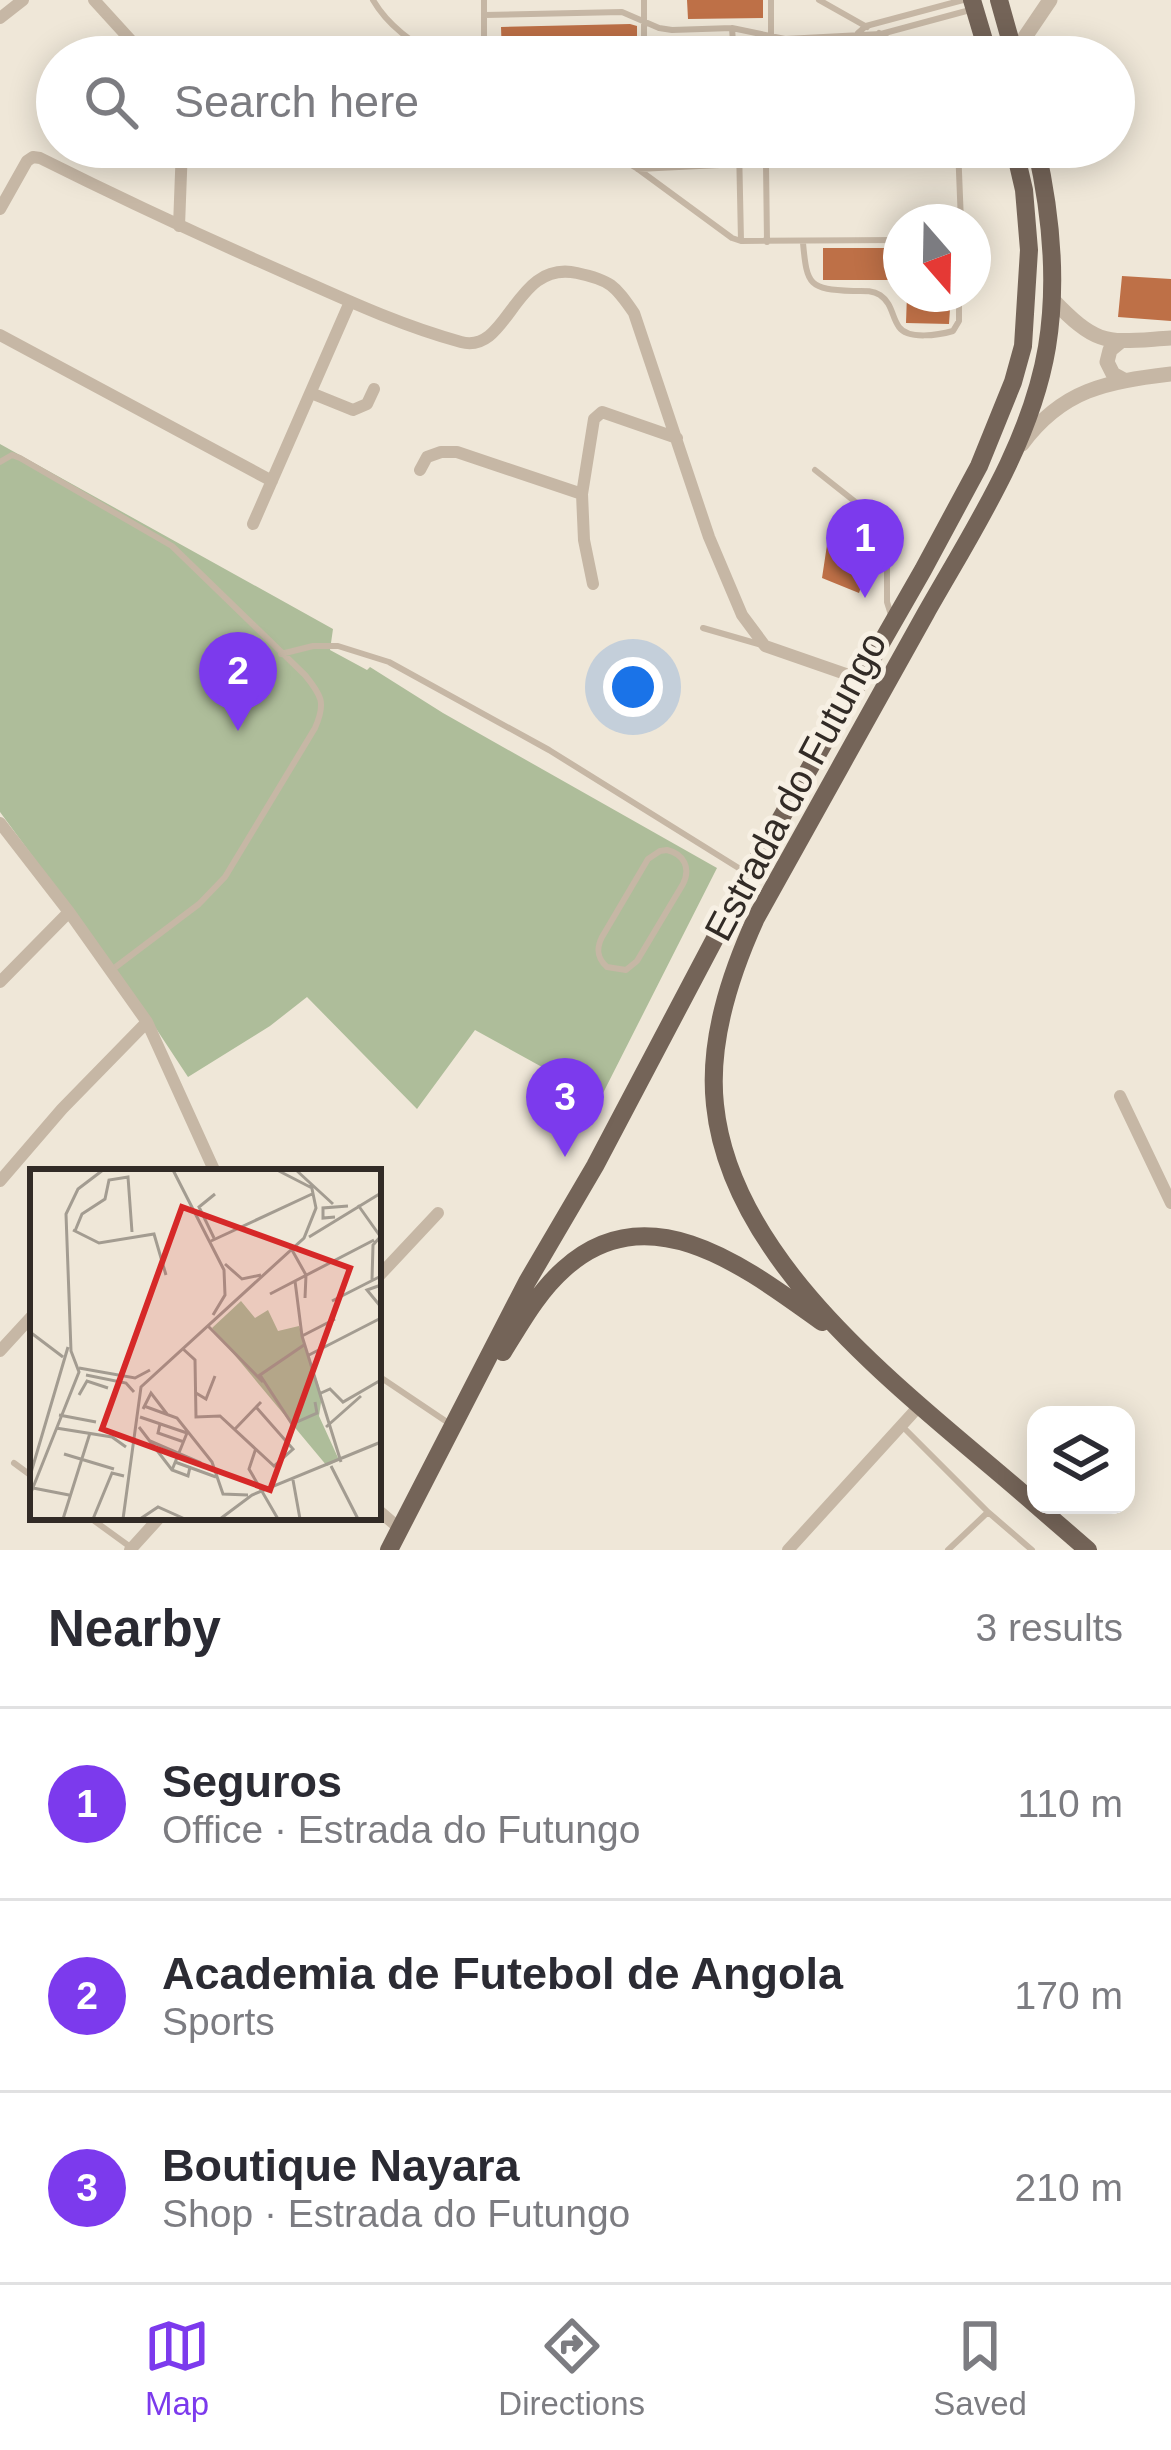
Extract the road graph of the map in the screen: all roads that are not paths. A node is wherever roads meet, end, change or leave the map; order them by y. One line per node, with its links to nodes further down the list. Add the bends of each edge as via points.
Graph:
1 (22, 0): 12 (street)
2 (94, 0): 18 (street)
3 (373, 0): 19 (lane)
4 (484, 0): 11 (lane)
5 (644, 0): 13 (lane)
6 (771, 0): 24 (lane)
7 (819, 0): 14 (lane)
8 (999, 0): 28 (main road)
9 (1050, 0): 29 (street)
10 (970, 3): 14 (lane); 16 (lane); 27 (main road)
11 (484, 15): 13 (lane, via 622,12); 20 (lane)
12 (0, 18)
13 (645, 19): 15 (lane, via 672,30); 21 (lane)
14 (866, 26): 16 (lane); 17 (lane)
15 (732, 28): 22 (lane); 23 (lane)
16 (881, 34): 17 (lane); 26 (lane)
17 (855, 35): 25 (lane)
18 (127, 36)
19 (405, 36)
20 (484, 36)
21 (645, 36)
22 (733, 36)
23 (767, 36)
24 (771, 36)
25 (813, 36)
26 (884, 36)
27 (982, 36)
28 (1010, 36)
29 (1026, 36)
30 (36, 157): 41 (street)
31 (60, 168): 42 (street)
32 (181, 168): 42 (street)
33 (658, 168): 39 (lane)
34 (740, 168): 43 (lane)
35 (766, 168): 45 (lane)
36 (960, 168): 40 (lane)
37 (1019, 168): 68 (main road, Estrada do Futungo, via 1029,250 1023,346 979,466)
38 (1041, 168): 48 (main road, Estrada do Futungo)
39 (638, 169): 43 (lane)
40 (961, 204)
41 (0, 209)
42 (179, 226): 49 (street)
43 (741, 241): 45 (lane)
44 (883, 241): 46 (lane)
45 (766, 242): 46 (lane)
46 (803, 243): 47 (lane, via 811,284)
47 (883, 298)
48 (1052, 299): 54 (street, via 1087,332); 63 (main road, Estrada do Futungo, via 1038,386)
49 (350, 302): 58 (street); 59 (street, via 469,345 493,334 547,274 603,279 634,313)
50 (893, 312): 51 (lane, via 908,334 952,331)
51 (958, 312)
52 (0, 335): 64 (street)
53 (1171, 338): 54 (street)
54 (1121, 341): 56 (street, via 1107,362)
55 (1171, 374): 56 (street)
56 (1124, 380): 63 (street, via 1054,409)
57 (374, 389): 58 (street, via 353,410)
58 (311, 393): 64 (street)
59 (676, 438): 65 (street, via 598,412); 70 (street, via 742,615)
60 (0, 462): 71 (lane, via 20,458 172,546)
61 (420, 470): 65 (street, via 427,457 457,452)
62 (815, 470): 68 (lane, via 887,531)
63 (1004, 471): 87 (main road, Estrada do Futungo, via 756,918 718,1037 714,1104 732,1179 774,1251)
64 (272, 481): 66 (street)
65 (582, 494): 67 (street)
66 (253, 524)
67 (593, 584)
68 (893, 622): 72 (main road, Estrada do Futungo)
69 (703, 628): 70 (lane)
70 (765, 646): 72 (street)
71 (280, 654): 74 (lane, via 338,646 389,662); 77 (lane, via 321,699 315,728 224,877)
72 (860, 679): 74 (main road, Estrada do Futungo)
73 (0, 823): 75 (street)
74 (748, 874): 91 (main road, Estrada do Futungo)
75 (69, 912): 77 (street); 78 (street)
76 (637, 961): 76 (lane, via 613,970 598,944 648,860 674,852 686,877)
77 (110, 970): 79 (street)
78 (0, 982)
79 (146, 1022): 81 (street); 82 (street)
80 (1120, 1096): 83 (street)
81 (214, 1169)
82 (0, 1181)
83 (1171, 1203)
84 (437, 1213): 85 (street)
85 (381, 1274)
86 (30, 1318): 88 (street)
87 (841, 1335): 90 (main road, Estrada do Futungo); 91 (main road, via 717,1253 658,1237 616,1241 550,1283)
88 (0, 1351)
89 (383, 1379): 91 (lane)
90 (921, 1404): 92 (street); 95 (main road, Estrada do Futungo)
91 (454, 1426): 101 (main road, Estrada do Futungo)
92 (902, 1426): 96 (lane); 104 (street)
93 (14, 1463): 94 (lane)
94 (30, 1475)
95 (1027, 1497)
96 (988, 1512): 105 (lane); 106 (lane)
97 (381, 1513): 101 (street)
98 (1046, 1514): 107 (main road, Estrada do Futungo)
99 (92, 1520): 102 (lane)
100 (157, 1520): 102 (street)
101 (399, 1528): 103 (main road, Estrada do Futungo)
102 (131, 1549)
103 (387, 1550)
104 (788, 1550)
105 (948, 1550)
106 (1032, 1550)
107 (1088, 1550)

